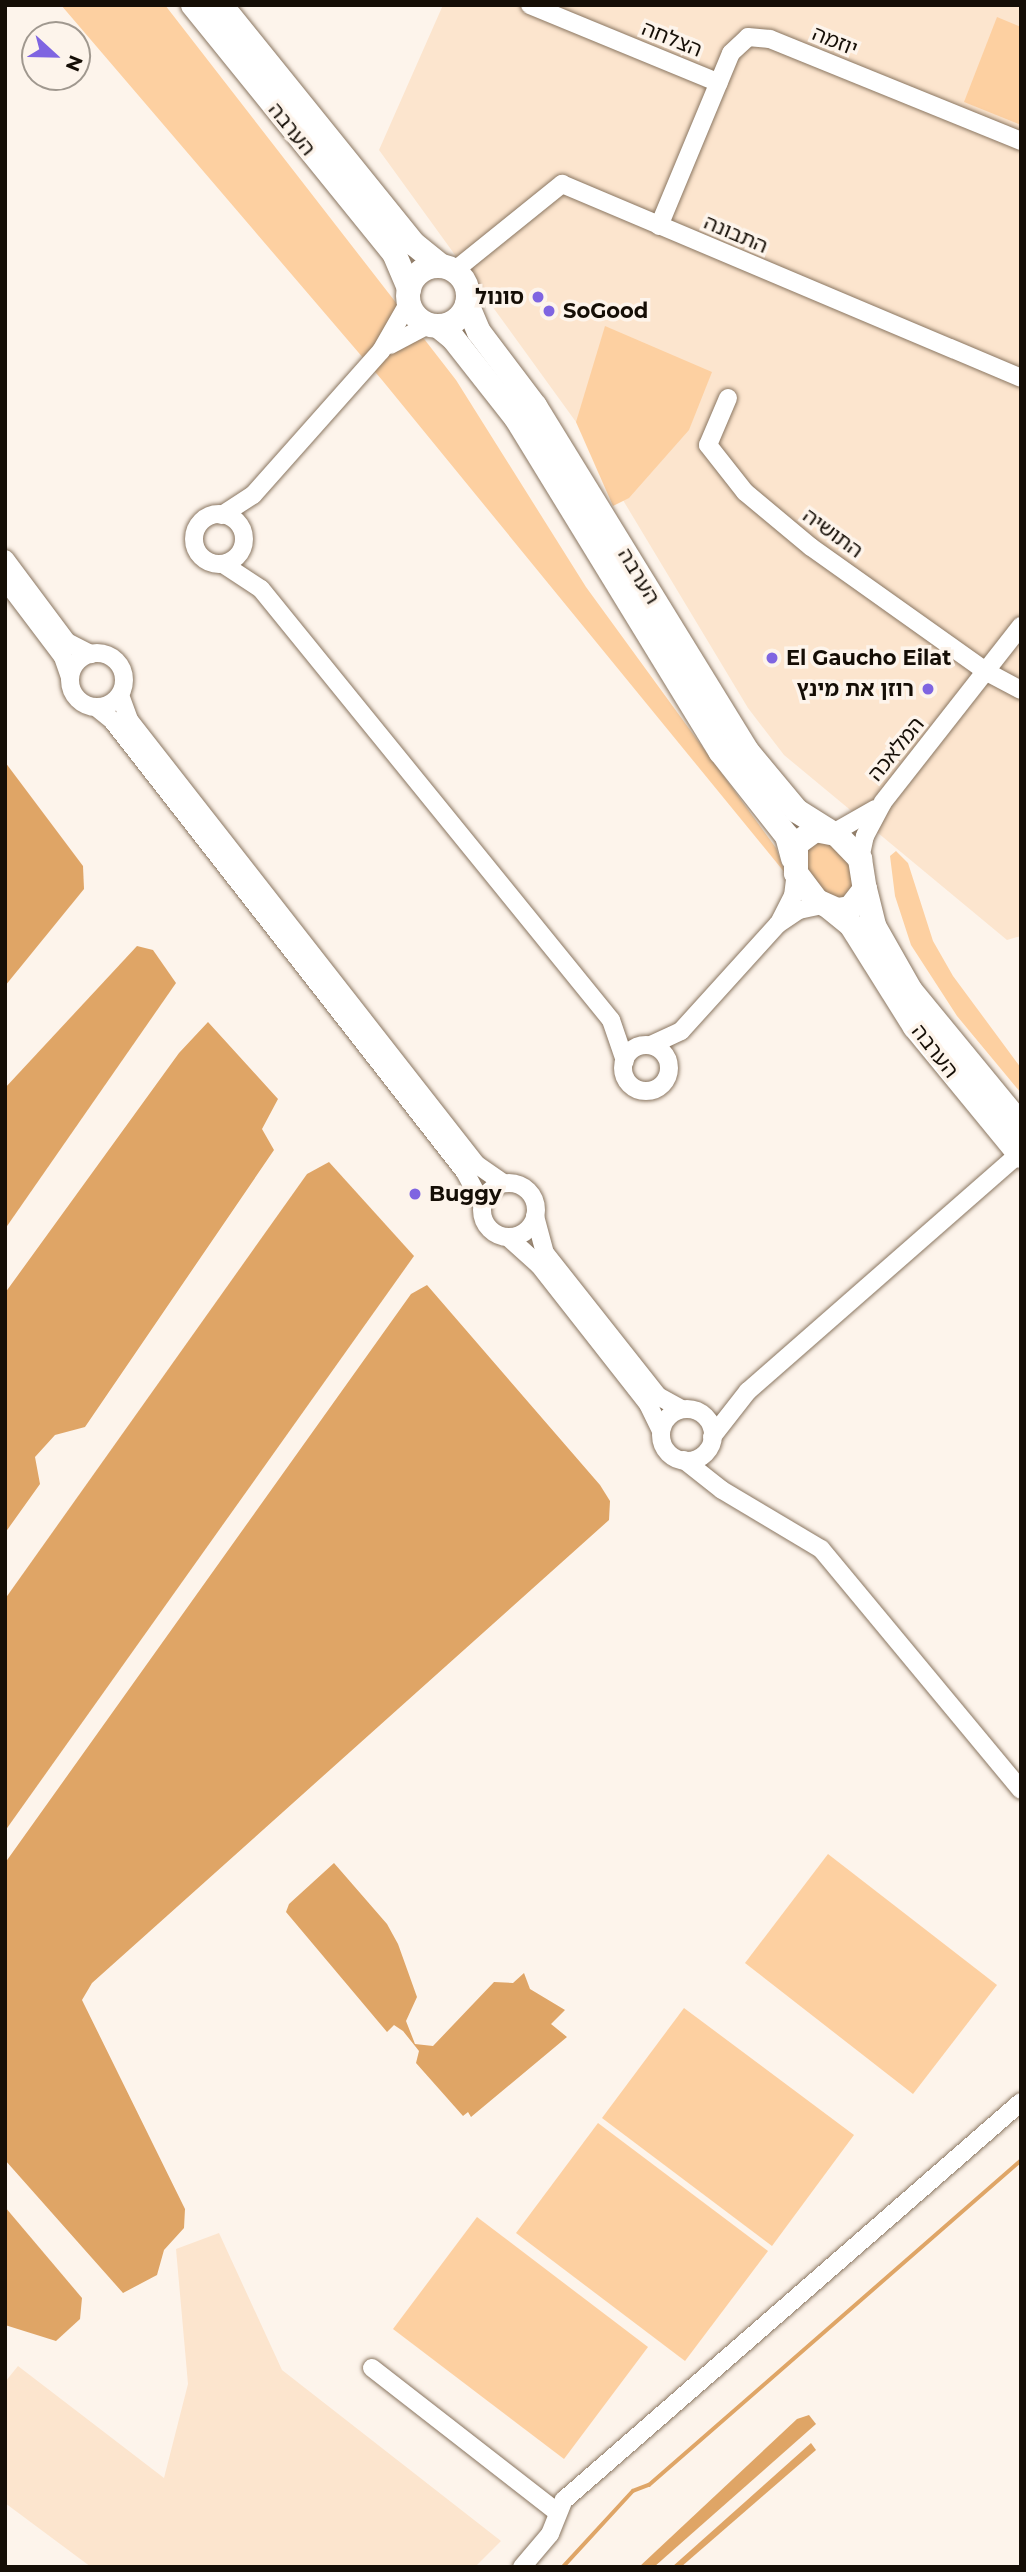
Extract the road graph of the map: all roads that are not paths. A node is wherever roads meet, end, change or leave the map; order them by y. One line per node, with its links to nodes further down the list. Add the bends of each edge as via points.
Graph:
1 (193, 5): 8 (highway, הערבה, via 394,253)
2 (221, 5): 7 (highway, הערבה, via 414,244)
3 (530, 5): 4 (street, הצלחה)
4 (719, 83): 5 (street, יוזמה, via 738,43 762,37); 6 (street, יוזמה)
5 (1021, 141)
6 (659, 226): 7 (street, התבונה, via 562,184); 12 (street, התבונה)
7 (448, 269): 8 (highway, via 420,272); 9 (highway, via 467,289)
8 (409, 296): 10 (highway, via 416,316); 11 (street)
9 (467, 304): 10 (highway, via 460,317); 29 (highway, הערבה, via 479,332 535,406 747,751 797,811)
10 (434, 325): 11 (street); 31 (highway, הערבה, via 453,338 516,418 715,743 787,836)
11 (382, 351): 14 (street)
12 (1021, 378)
13 (728, 398): 23 (street, התושיה, via 708,445 745,492 811,547)
14 (253, 495): 15 (street); 16 (street)
15 (222, 514): 16 (street); 18 (street, via 202,522 194,538 204,559)
16 (243, 537): 18 (street, via 236,558); 20 (street, via 245,559)
17 (5, 559): 22 (street, via 67,642)
18 (223, 564): 20 (street)
19 (5, 580): 24 (street, via 63,657)
20 (261, 589): 35 (street)
21 (1021, 626): 23 (street, המלאכה)
22 (91, 654): 24 (street, via 76,663); 26 (street, via 109,656 122,668)
23 (987, 672): 25 (street); 28 (street, המלאכה)
24 (70, 677): 27 (street, via 74,696)
25 (1021, 690)
26 (120, 695): 27 (street); 42 (street, via 129,720 467,1153 482,1171)
27 (97, 708): 43 (street, via 113,720 465,1172)
28 (883, 802): 29 (street, המלאכה); 30 (street, המלאכה, via 865,836)
29 (831, 832): 30 (highway); 31 (highway, via 804,834)
30 (860, 859): 32 (highway)
31 (795, 866): 33 (highway, via 810,895); 34 (street, via 793,896)
32 (865, 889): 33 (highway, via 856,905); 40 (highway, הערבה, via 874,926 911,991)
33 (827, 907): 34 (street, via 799,910); 41 (highway, הערבה, via 851,925 915,1027)
34 (778, 924): 36 (street)
35 (611, 1020): 37 (street); 39 (street)
36 (681, 1031): 37 (street); 38 (street)
37 (648, 1045): 38 (street); 39 (street, via 631,1051)
38 (667, 1059): 39 (street, via 665,1081 645,1090 626,1079)
39 (625, 1061)
40 (1021, 1125)
41 (1020, 1155): 46 (street)
42 (503, 1183): 43 (street, via 488,1193); 44 (street, via 528,1191)
43 (482, 1204): 45 (street, via 486,1226)
44 (535, 1216): 45 (street, via 526,1231); 47 (street, via 545,1253 658,1396)
45 (509, 1238): 48 (street, via 539,1265 648,1404)
46 (748, 1391): 47 (street); 49 (street)
47 (690, 1410): 48 (street, via 666,1418); 49 (street, via 710,1424)
48 (661, 1431): 50 (street, via 666,1450)
49 (711, 1441): 50 (street, via 703,1455); 51 (street, via 716,1475)
50 (684, 1460): 51 (street)
51 (730, 1495): 52 (street, via 821,1549)
52 (1021, 1790)
53 (1021, 2102): 55 (street)
54 (372, 2368): 55 (street)
55 (556, 2511): 56 (street, via 550,2534)
56 (522, 2567)

